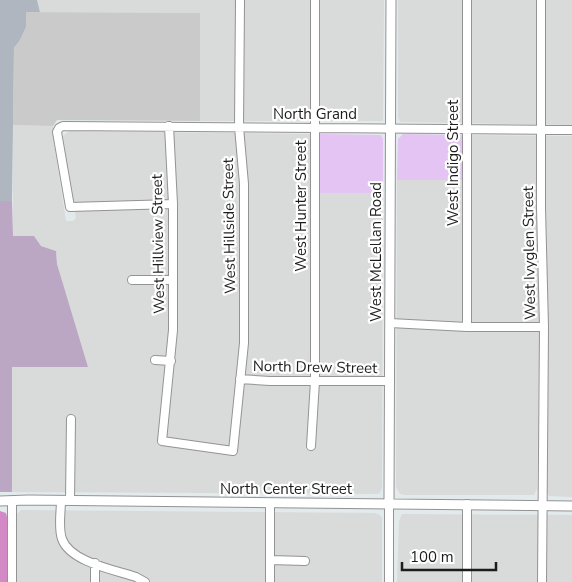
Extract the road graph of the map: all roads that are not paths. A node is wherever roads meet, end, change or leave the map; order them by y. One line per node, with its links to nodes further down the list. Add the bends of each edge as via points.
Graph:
1 (240, 0): 7 (street, West Hillside Street)
2 (315, 0): 8 (street, West Hunter Street)
3 (391, 0): 9 (street, West McLellan Road)
4 (467, 0): 10 (street, West Indigo Street)
5 (541, 0): 11 (street, West Ivyglen Street)
6 (169, 126): 7 (street, North Grand); 13 (street, West Hillview Street); 13 (street, North Grand, via 63,126 57,132 70,207)
7 (239, 127): 8 (street, North Grand); 21 (street, West Hillside Street, via 244,184 244,343)
8 (314, 128): 9 (street, North Grand); 22 (street, West Hunter Street)
9 (391, 128): 10 (street, North Grand); 16 (street, West McLellan Road)
10 (467, 129): 11 (street, North Grand); 17 (street, West Indigo Street)
11 (541, 129): 12 (street, North Grand); 18 (street, West Ivyglen Street)
12 (572, 130)
13 (174, 204): 15 (street, West Hillview Street)
14 (132, 280): 15 (street)
15 (173, 280): 20 (street, West Hillview Street)
16 (390, 323): 17 (street); 23 (street, West McLellan Road)
17 (467, 327): 18 (street)
18 (544, 327): 33 (street, West Ivyglen Street)
19 (155, 360): 20 (street)
20 (171, 362): 26 (street, West Hillview Street, via 162,441)
21 (240, 379): 22 (street, North Drew Street); 26 (street, West Hillside Street)
22 (315, 381): 23 (street, North Drew Street); 25 (street, West Hunter Street)
23 (390, 381): 31 (street, West McLellan Road)
24 (71, 418): 27 (street)
25 (311, 446)
26 (233, 451)
27 (65, 500): 28 (street, North Center Street); 30 (street, North Center Street); 37 (street, via 60,530 62,540 78,558)
28 (12, 501): 29 (street, North Center Street); 38 (street)
29 (0, 502)
30 (270, 503): 31 (street, North Center Street); 35 (street)
31 (389, 504): 32 (street, North Center Street); 42 (street)
32 (467, 504): 33 (street, North Center Street); 43 (street)
33 (542, 505): 34 (street, North Center Street); 44 (street, West Ivyglen Street)
34 (572, 506)
35 (270, 560): 36 (street); 41 (street)
36 (305, 560)
37 (95, 563): 39 (street); 40 (street)
38 (12, 582)
39 (95, 582)
40 (145, 582)
41 (270, 582)
42 (389, 582)
43 (467, 582)
44 (542, 582)

